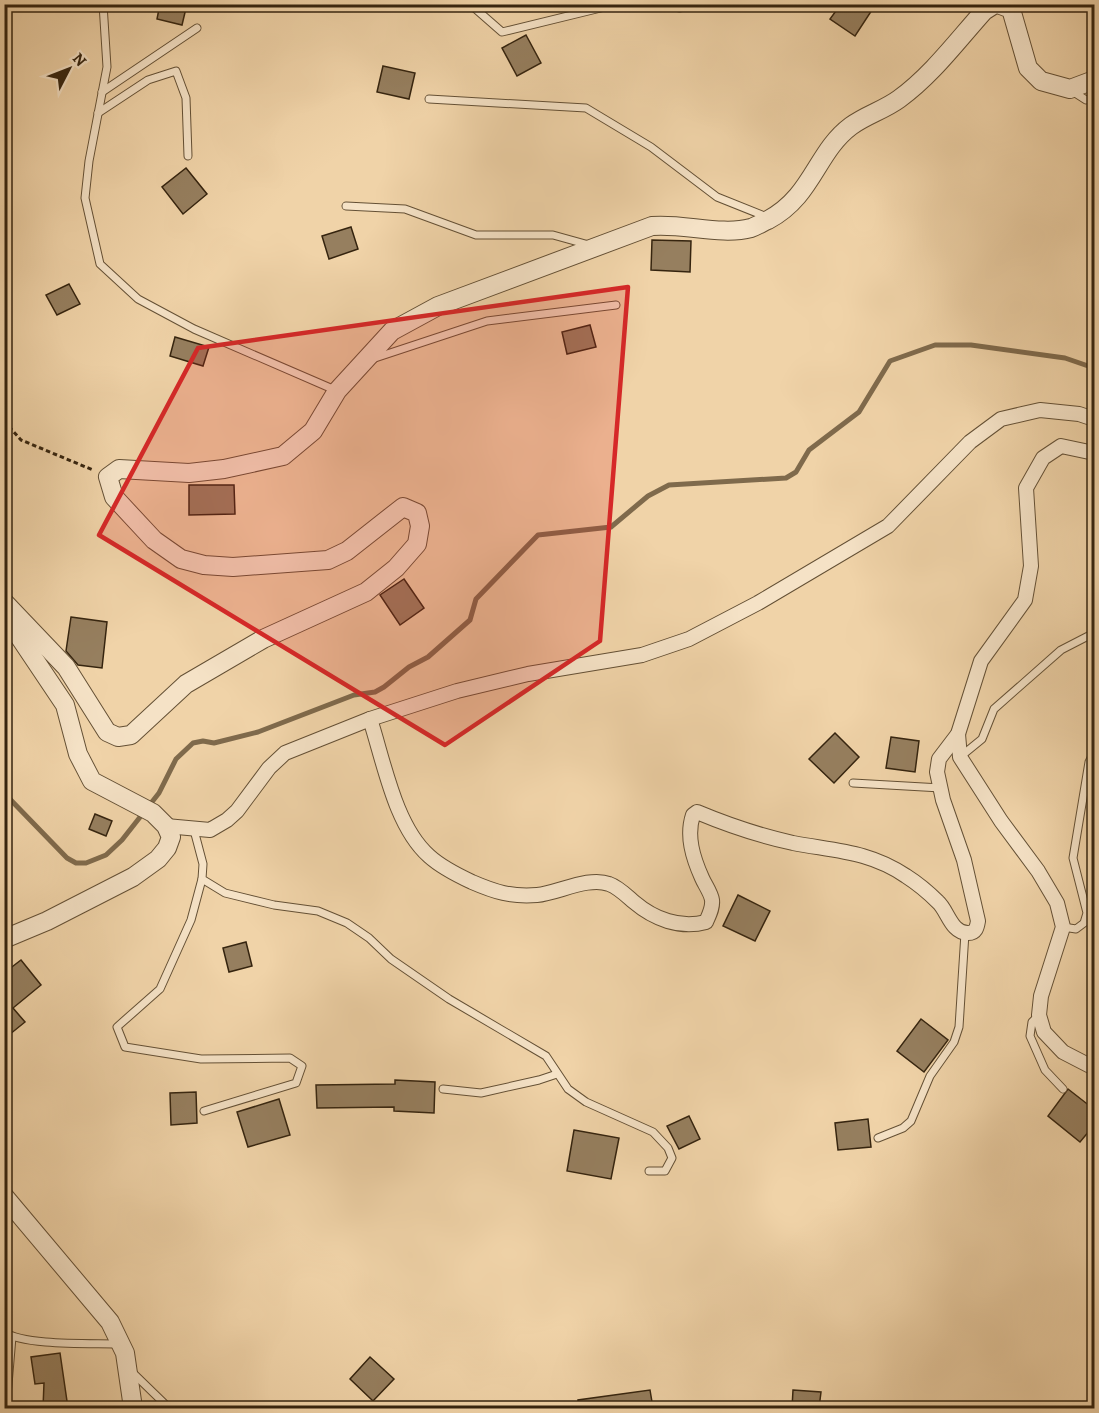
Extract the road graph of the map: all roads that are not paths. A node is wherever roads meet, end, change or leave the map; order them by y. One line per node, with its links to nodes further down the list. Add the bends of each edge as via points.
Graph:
1 (103, 4): 10 (lane, via 107,67)
2 (470, 4): 3 (lane, via 502,32)
3 (617, 4)
4 (664, 4): 5 (lane, via 679,8)
5 (704, 4)
6 (996, 4): 9 (street, via 1011,9 1028,68 1041,81); 16 (street, via 984,11 932,70 898,99 851,126 832,146 806,187 787,208)
7 (197, 28): 10 (lane)
8 (1095, 80): 9 (street)
9 (1070, 89): 11 (lane, via 1086,100)
10 (102, 92): 13 (lane)
11 (1095, 98)
12 (429, 99): 16 (lane, via 586,108 651,147 717,197)
13 (98, 113): 14 (lane, via 148,80 176,71 186,98); 20 (lane, via 85,198 100,264 138,299 184,324)
14 (188, 156)
15 (346, 206): 17 (lane, via 405,209 476,235 553,235)
16 (770, 219): 17 (street, via 752,228 724,230 651,225)
17 (594, 247): 19 (street, via 438,306 392,330)
18 (616, 305): 19 (lane, via 487,321)
19 (364, 361): 20 (street)
20 (337, 391): 23 (street, via 314,431 283,456 189,473 119,469 108,477 114,497 154,540 181,559 204,565 233,567 328,560 347,551 403,507 417,513 417,544 396,568 366,592 263,639 186,684 131,735 118,736 107,732 66,667)
21 (1095, 419): 26 (street, via 1040,410 1001,420 970,442 888,526 689,639 642,655 528,674 457,691)
22 (1095, 453): 27 (street, via 1061,446 1043,458 1026,488 1031,566 1025,600 981,661)
23 (4, 602)
24 (4, 614): 32 (street, via 65,705 78,754 92,781)
25 (1095, 633): 29 (lane, via 1061,650 994,709 982,739)
26 (370, 720): 33 (street, via 285,753 268,768 227,820 210,830); 37 (street, via 401,818 412,837 429,856 454,874 497,893 540,895 597,882 609,884 651,915 676,923 706,922 712,899 690,837 693,815 697,812 761,834 875,858 907,876 940,903 954,927)
27 (958, 734): 29 (street); 31 (street, via 939,759)
28 (1095, 752): 35 (lane, via 1089,762 1073,858 1087,913 1084,923 1076,929)
29 (960, 757): 35 (street, via 1038,871 1057,903)
30 (853, 783): 31 (lane)
31 (941, 788): 37 (street, via 978,921 977,929)
32 (154, 815): 33 (street); 36 (street, via 171,837 158,859 133,877 47,921)
33 (194, 830): 34 (lane, via 203,864)
34 (202, 879): 40 (lane, via 225,893 318,911 347,924 449,999 546,1056); 43 (lane, via 191,920 160,989 117,1027 124,1047 201,1059 290,1058 302,1065 296,1083)
35 (1063, 927): 38 (street, via 1041,996)
36 (6, 933)
37 (965, 933): 44 (lane, via 959,1027 954,1041 930,1076 911,1121)
38 (1039, 1015): 39 (street, via 1044,1032 1064,1052); 42 (lane, via 1032,1022 1030,1036 1045,1070)
39 (1095, 1068)
40 (557, 1074): 41 (lane, via 481,1093); 45 (lane, via 568,1089 586,1102 653,1132 672,1158 665,1171)
41 (443, 1089)
42 (1063, 1089)
43 (204, 1111)
44 (878, 1138)
45 (650, 1171)
46 (4, 1196): 49 (street, via 102,1310)
47 (4, 1332): 48 (lane)
48 (12, 1337): 49 (lane); 51 (lane)
49 (121, 1344): 50 (street)
50 (127, 1367): 52 (street); 53 (lane)
51 (4, 1402)
52 (133, 1408)
53 (170, 1408)

